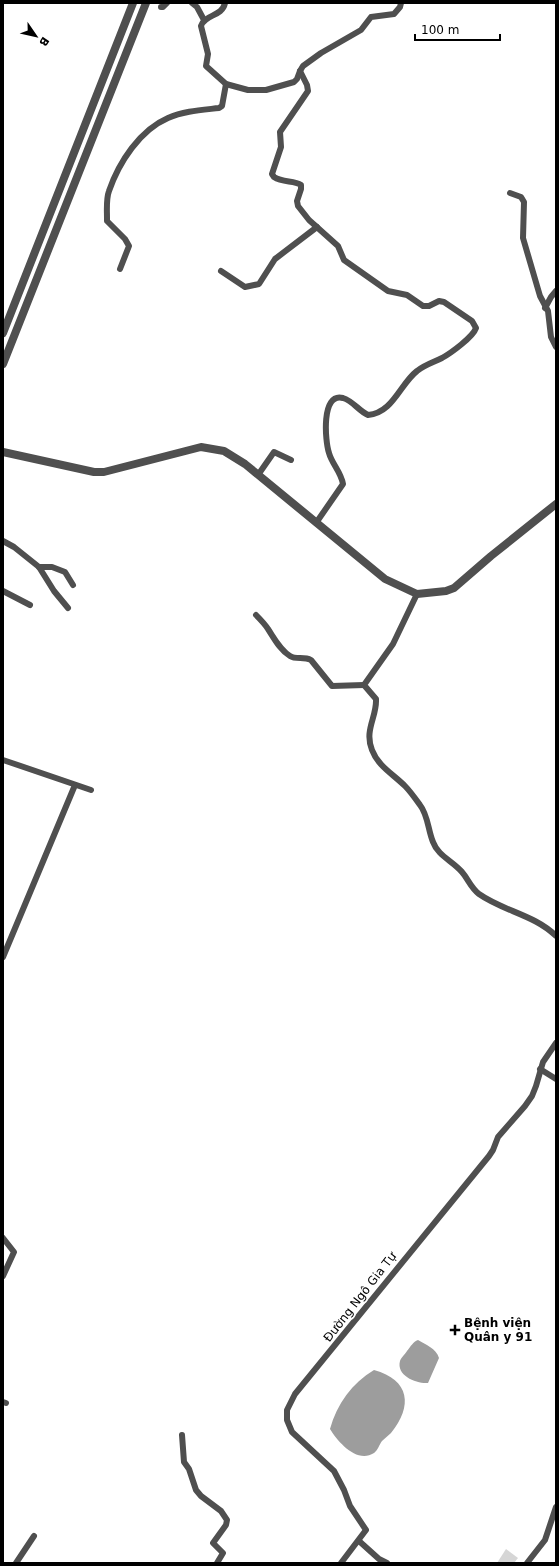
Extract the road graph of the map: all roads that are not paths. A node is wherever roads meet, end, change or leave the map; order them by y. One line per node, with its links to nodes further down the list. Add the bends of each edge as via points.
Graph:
1 (133, 3): 17 (street)
2 (146, 3): 19 (street)
3 (167, 3): 7 (street)
4 (192, 3): 8 (street)
5 (225, 3): 8 (street, via 219,13)
6 (401, 3): 9 (street, via 394,14 371,17 361,30 321,52)
7 (161, 7)
8 (204, 20): 10 (street, via 201,26 208,54 206,66)
9 (300, 71): 10 (street, via 294,82 266,90 248,90); 12 (street, via 308,91 280,132 281,147 272,176 281,181 297,182 301,185 297,204)
10 (226, 84): 13 (street, via 222,106 189,111 154,126 120,167 108,192 107,218 129,246)
11 (510, 193): 16 (street, via 521,197 524,202 523,238)
12 (317, 227): 14 (street, via 275,259 259,284 255,286 245,287); 24 (street, via 338,246 344,260 388,291 407,295 426,307 439,301 444,302 472,321 476,328 472,335 447,354 416,372 394,400 378,413 368,415 342,398 336,397 332,401 326,414 327,443 331,460 343,484)
13 (120, 269)
14 (221, 271)
15 (556, 291): 16 (street)
16 (545, 308): 18 (street)
17 (3, 333)
18 (556, 347)
19 (3, 364)
20 (3, 452): 22 (street, via 104,472 208,447 224,451)
21 (291, 460): 22 (street, via 274,452)
22 (258, 475): 24 (street)
23 (556, 504): 29 (street, via 454,588)
24 (316, 523): 29 (street, via 385,579)
25 (3, 541): 26 (street)
26 (39, 567): 27 (street, via 52,567 65,572); 31 (street)
27 (73, 585)
28 (3, 591): 30 (street)
29 (417, 594): 33 (street, via 393,644)
30 (30, 605)
31 (68, 608)
32 (256, 615): 33 (street, via 287,654 292,658 311,660 332,686)
33 (364, 685): 37 (street, via 376,699 370,727 370,741 375,754 388,772 405,786 424,810 438,852 464,873 477,892 532,920)
34 (3, 760): 35 (street)
35 (75, 785): 36 (street); 38 (street)
36 (91, 790)
37 (556, 936)
38 (3, 957)
39 (556, 1042): 40 (street, Đường Ngô Gia Tự)
40 (540, 1069): 41 (street); 47 (street, Đường Ngô Gia Tự, via 532,1096 525,1106 295,1394 287,1410 287,1420 292,1432 334,1471 350,1506 366,1530)
41 (556, 1079)
42 (3, 1238): 43 (street, via 14,1252)
43 (3, 1276)
44 (182, 1435): 49 (street, via 184,1462 196,1490 221,1511 227,1520 213,1543 222,1553)
45 (556, 1507): 52 (street, via 545,1540)
46 (34, 1536): 48 (street)
47 (359, 1541): 50 (street, Đường Ngô Gia Tự); 51 (street)
48 (16, 1563)
49 (217, 1563)
50 (341, 1563)
51 (387, 1563)
52 (527, 1563)

